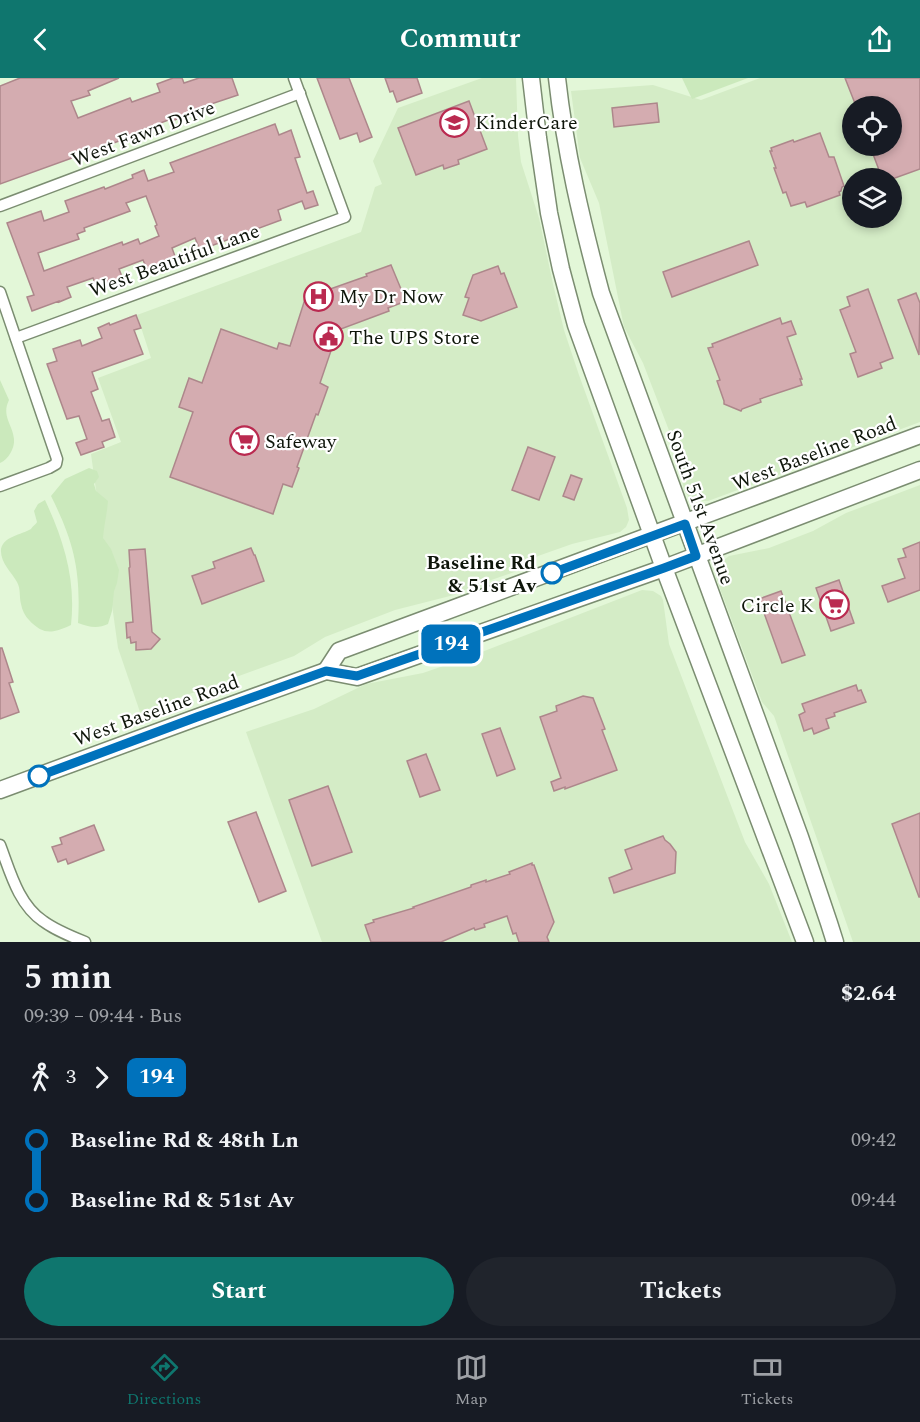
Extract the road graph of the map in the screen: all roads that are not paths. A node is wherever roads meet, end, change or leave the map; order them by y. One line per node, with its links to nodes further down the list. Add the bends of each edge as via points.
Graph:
1 (294, 78): 4 (street)
2 (531, 78): 12 (main road, via 549,213 568,297)
3 (557, 78): 11 (main road, South 51st Avenue, via 566,145 601,293)
4 (300, 93): 5 (street, West Fawn Drive); 7 (street, West Beautiful Lane, via 345,217)
5 (0, 206)
6 (0, 292): 7 (street)
7 (16, 338): 10 (street, via 57,455 56,464 49,468)
8 (920, 435): 11 (main road, West Baseline Road)
9 (920, 470): 13 (main road, West Baseline Road)
10 (0, 486)
11 (685, 524): 12 (main road, West Baseline Road); 13 (main road, South 51st Avenue)
12 (652, 535): 14 (main road); 15 (main road, West Baseline Road, via 339,651)
13 (696, 556): 14 (main road, West Baseline Road); 20 (main road, South 51st Avenue)
14 (664, 568): 15 (main road, West Baseline Road, via 357,676); 19 (main road)
15 (326, 671): 16 (main road, West Baseline Road)
16 (0, 790)
17 (0, 844): 18 (street, via 15,885 31,909 48,925)
18 (84, 942)
19 (804, 942)
20 (835, 942)

